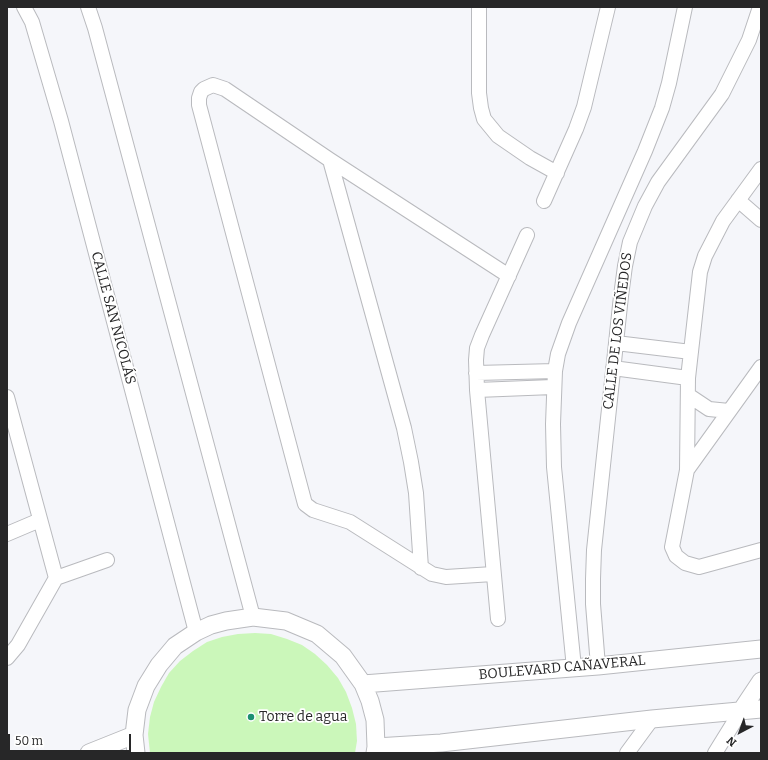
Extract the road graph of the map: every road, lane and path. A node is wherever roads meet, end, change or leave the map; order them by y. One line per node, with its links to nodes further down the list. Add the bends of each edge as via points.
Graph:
1 (24, 7): 40 (street, CALLE SAN NICOLÁS, via 32,22 61,122)
2 (88, 7): 38 (street)
3 (479, 7): 9 (street, via 479,93 484,119 498,136)
4 (608, 7): 9 (street, via 584,107)
5 (685, 7): 13 (street, CALLE DE LOS VIÑEDOS, via 662,108)
6 (760, 7): 15 (street, CALLE DE LOS VIÑEDOS, via 749,40 722,94 658,182)
7 (330, 160): 16 (street); 35 (street, via 404,428 416,493); 35 (street, via 225,89 213,85 201,92 200,105 305,504 313,510 350,522)
8 (761, 169): 10 (street)
9 (557, 173): 11 (street)
10 (738, 200): 12 (street); 18 (street, via 718,232 700,272)
11 (544, 201)
12 (761, 220)
13 (609, 234): 15 (street); 21 (street, CALLE DE LOS VIÑEDOS, via 570,323 558,354)
14 (527, 235): 16 (street)
15 (630, 242): 17 (street, CALLE DE LOS VIÑEDOS)
16 (509, 276): 22 (street, via 477,348)
17 (616, 343): 18 (street); 20 (street, CALLE DE LOS VIÑEDOS)
18 (691, 352): 23 (street)
19 (761, 367): 28 (street)
20 (613, 368): 23 (street); 43 (street, CALLE DE LOS VIÑEDOS, via 594,550)
21 (555, 371): 22 (street); 24 (street, CALLE DE LOS VIÑEDOS)
22 (476, 373): 25 (street)
23 (688, 378): 26 (street)
24 (554, 387): 25 (street); 44 (street, CALLE DE LOS VIÑEDOS, via 554,467)
25 (477, 390): 36 (street)
26 (688, 395): 28 (street, via 709,409); 30 (street)
27 (7, 397): 29 (street)
28 (729, 411): 30 (street)
29 (9, 416): 31 (street)
30 (687, 470): 33 (street, via 672,547 676,556 685,563 699,567)
31 (40, 520): 32 (street); 37 (street)
32 (7, 534)
33 (761, 550)
34 (107, 560): 37 (street)
35 (421, 568): 36 (street, via 446,577)
36 (493, 574): 39 (street)
37 (56, 578): 42 (street, via 18,645)
38 (253, 617): 40 (street, via 226,620); 46 (street, via 286,621 317,634 343,656)
39 (498, 619)
40 (196, 632): 50 (street, via 175,646 158,665 137,710)
41 (761, 649): 43 (street, BOULEVARD CAÑAVERAL)
42 (7, 658)
43 (598, 666): 44 (street, BOULEVARD CAÑAVERAL)
44 (574, 668): 46 (street, BOULEVARD CAÑAVERAL)
45 (761, 681): 48 (street)
46 (363, 684): 51 (street, via 375,720)
47 (761, 709): 48 (street)
48 (741, 711): 49 (street); 55 (street)
49 (652, 719): 51 (street); 54 (street)
50 (134, 735): 52 (street); 53 (street)
51 (375, 750)
52 (89, 753)
53 (136, 753)
54 (627, 753)
55 (715, 753)

